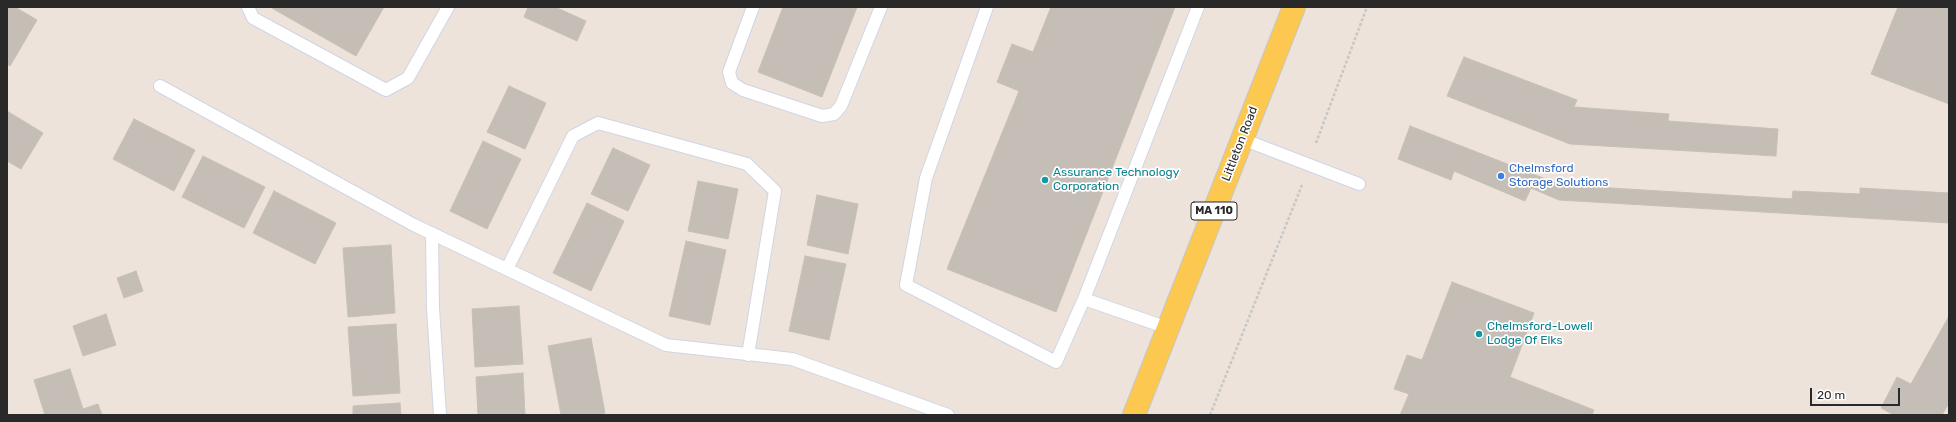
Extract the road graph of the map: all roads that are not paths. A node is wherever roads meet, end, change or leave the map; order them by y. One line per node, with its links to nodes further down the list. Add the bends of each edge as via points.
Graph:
1 (248, 7): 2 (lane, via 253,18 386,90 408,78)
2 (448, 7)
3 (753, 7): 4 (lane, via 730,72 732,83 743,90 822,116 834,114 842,106)
4 (881, 7)
5 (987, 7): 13 (lane, via 926,178 906,285 1056,362)
6 (1198, 7): 13 (lane)
7 (1294, 7): 9 (main road, Littleton Road / MA 110)
8 (160, 86): 11 (lane)
9 (1242, 139): 10 (lane); 14 (main road, Littleton Road / MA 110)
10 (1359, 184)
11 (432, 234): 12 (lane); 16 (lane, via 433,308)
12 (507, 269): 15 (lane, via 666,345); 15 (lane, via 574,136 598,123 747,164 775,192)
13 (1084, 299): 14 (lane)
14 (1168, 328): 18 (main road, Littleton Road / MA 110)
15 (748, 355): 17 (lane, via 792,359)
16 (440, 415)
17 (948, 415)
18 (1134, 415)

